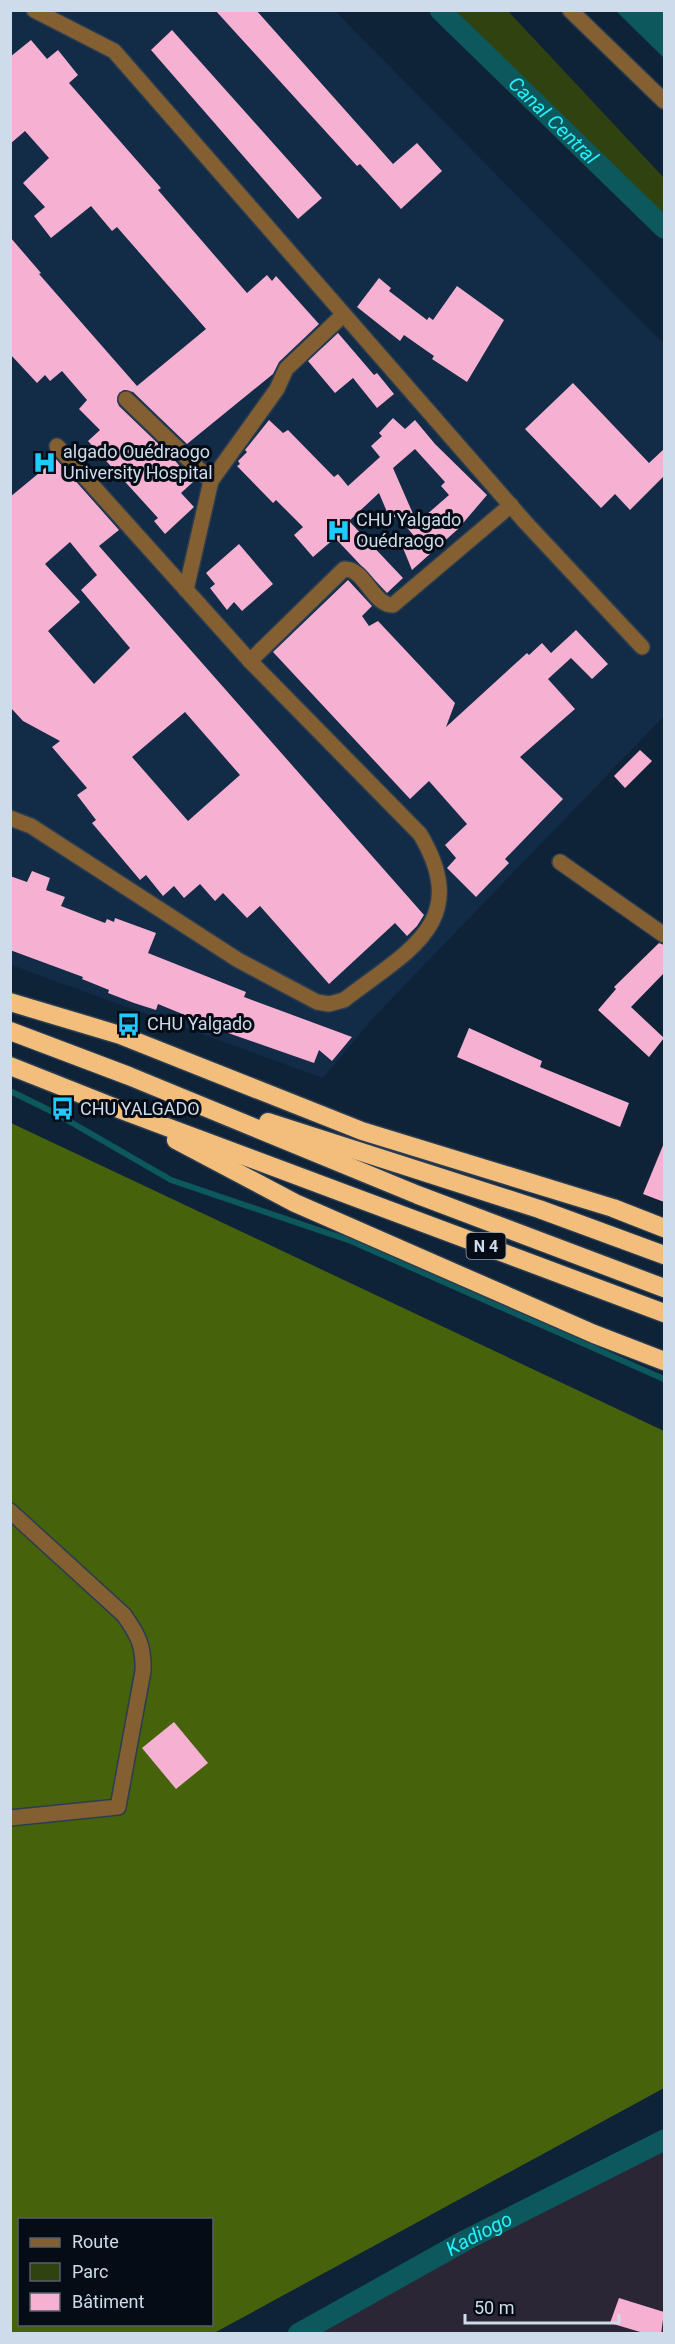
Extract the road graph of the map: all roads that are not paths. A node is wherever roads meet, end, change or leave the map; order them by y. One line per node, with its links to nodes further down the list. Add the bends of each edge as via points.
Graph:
1 (33, 10): 4 (street, via 114,51)
2 (570, 10): 3 (street)
3 (664, 101)
4 (343, 315): 7 (street, via 286,369 277,389); 8 (street)
5 (126, 399): 7 (street)
6 (57, 446): 9 (street)
7 (211, 481): 9 (street)
8 (511, 505): 10 (street); 11 (street, via 393,605 384,603 352,570 344,569)
9 (186, 590): 11 (street)
10 (642, 647)
11 (250, 662): 12 (street, via 395,807 420,834 432,855 438,888 434,921 421,940 344,1000 317,1002 238,960 31,826)
12 (12, 820)
13 (560, 862): 14 (street)
14 (664, 936)
15 (10, 1002): 20 (highway, via 120,1035 362,1131 613,1208)
16 (10, 1031): 18 (highway, N 4)
17 (10, 1066): 19 (highway, N 4)
18 (129, 1076): 21 (highway, via 540,1209); 22 (highway, N 4, via 418,1196)
19 (116, 1108): 23 (highway, N 4); 24 (highway, via 295,1203)
20 (664, 1228)
21 (664, 1255)
22 (664, 1288)
23 (664, 1313)
24 (664, 1361)
25 (10, 1511): 26 (street, via 124,1616 139,1635 144,1650 118,1806)
26 (10, 1818)

